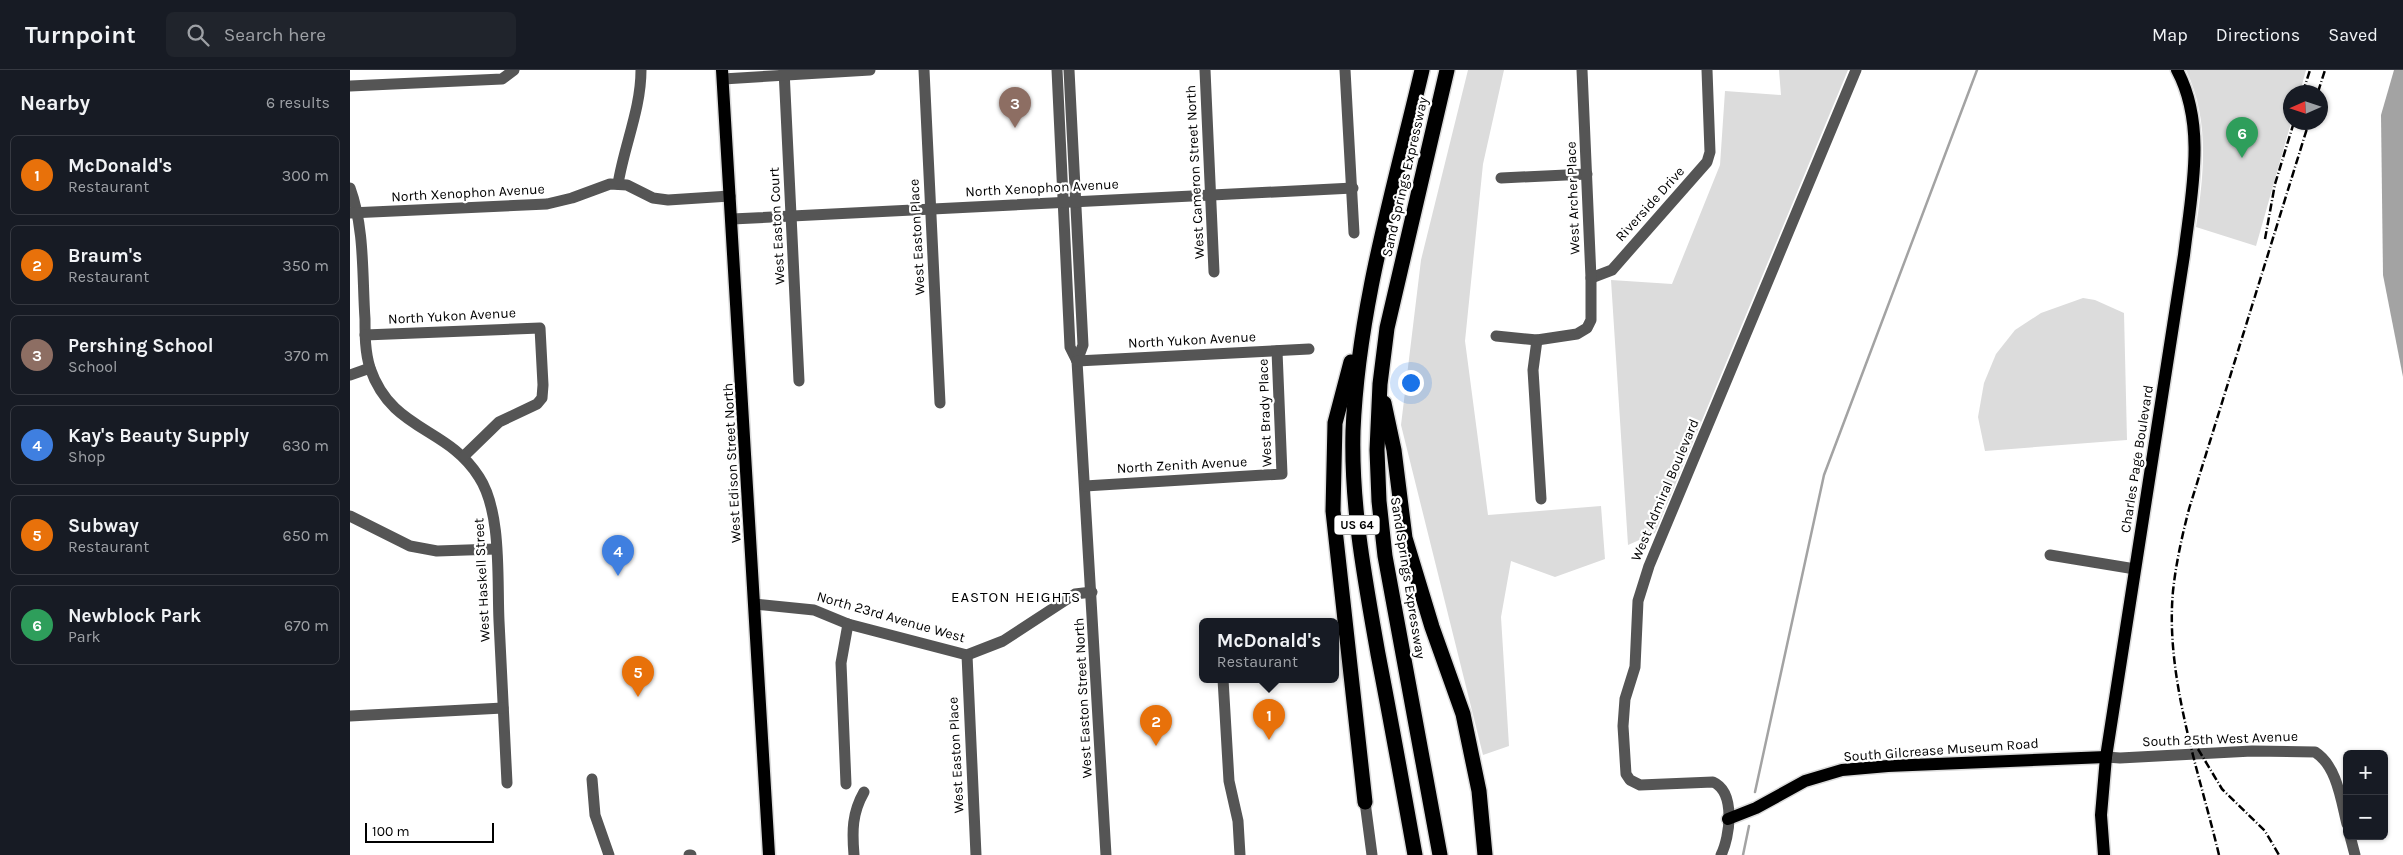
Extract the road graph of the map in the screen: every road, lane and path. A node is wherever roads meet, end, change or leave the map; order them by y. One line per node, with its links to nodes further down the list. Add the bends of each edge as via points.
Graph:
1 (641, 70): 20 (street, via 640,92)
2 (870, 70): 14 (street)
3 (924, 70): 27 (street, West Easton Place)
4 (1057, 70): 25 (street, West Easton Street North)
5 (1070, 70): 26 (street, West Easton Street North)
6 (1205, 70): 23 (street, West Cameron Street North)
7 (1345, 70): 22 (street)
8 (1422, 70): 34 (highway, Sand Springs Expressway / US 64)
9 (1447, 70): 44 (highway, Sand Springs Expressway / US 64, via 1387,328)
10 (1582, 70): 18 (street, West Archer Place)
11 (1707, 70): 33 (street, Riverside Drive, via 1710,136 1709,158 1704,168 1612,270)
12 (1856, 70): 68 (street, West Admiral Boulevard, via 1649,566 1638,601 1635,667 1625,699 1623,719 1626,774 1630,780 1640,784 1713,782 1720,785 1730,806)
13 (2177, 70): 53 (main road, Charles Page Boulevard, via 2193,127 2194,174)
14 (784, 73): 16 (street); 29 (street, West Easton Court)
15 (510, 74): 17 (street)
16 (723, 74): 24 (main road, West Edison Street North)
17 (350, 86)
18 (1587, 174): 19 (street); 33 (street, West Archer Place)
19 (1501, 178)
20 (618, 184): 24 (street, via 653,198 668,200); 28 (street, North Xenophon Avenue, via 601,186 563,202 532,206)
21 (350, 188): 28 (street, West Haskell Street)
22 (1353, 188): 23 (street, North Xenophon Avenue); 31 (street)
23 (1210, 194): 26 (street, North Xenophon Avenue); 32 (street, West Cameron Street North)
24 (730, 196): 30 (main road, West Edison Street North)
25 (1063, 202): 26 (street, North Xenophon Avenue); 27 (street, North Xenophon Avenue); 40 (street, West Easton Street North, via 1070,347)
26 (1076, 202): 40 (street, West Easton Street North, via 1083,345)
27 (930, 209): 29 (street, North Xenophon Avenue); 45 (street, West Easton Place)
28 (354, 213): 35 (street, West Haskell Street)
29 (792, 216): 30 (street, North Xenophon Avenue); 43 (street, West Easton Court)
30 (732, 219): 55 (main road, West Edison Street North)
31 (1354, 233)
32 (1214, 272)
33 (1592, 278): 37 (street, West Archer Place, via 1590,324 1580,333)
34 (1368, 296): 66 (highway, via 1335,423 1332,481 1337,559); 77 (highway, Sand Springs Expressway / US 64, via 1356,386 1354,485 1363,570)
35 (365, 335): 41 (street, West Haskell Street); 46 (street, North Yukon Avenue, via 540,328 542,398 537,404 499,422)
36 (1496, 336): 37 (street)
37 (1537, 340): 49 (street, via 1533,370)
38 (1309, 349): 39 (street, North Yukon Avenue)
39 (1277, 351): 40 (street, North Yukon Avenue); 47 (street, West Brady Place)
40 (1077, 361): 48 (street, West Easton Street North)
41 (370, 368): 42 (street); 46 (street, West Haskell Street, via 380,390 400,414)
42 (350, 375)
43 (799, 381)
44 (1380, 384): 78 (highway, Sand Springs Expressway / US 64, via 1377,450 1383,537); 79 (highway, via 1394,450 1405,538 1429,619 1463,714 1479,791)
45 (940, 403)
46 (464, 456): 51 (street, West Haskell Street, via 480,478 491,503)
47 (1282, 474): 48 (street, North Zenith Avenue)
48 (1085, 486): 54 (street, West Easton Street North)
49 (1541, 500)
50 (350, 516): 51 (street, via 410,546 437,551)
51 (496, 549): 59 (street, West Haskell Street)
52 (2050, 555): 53 (street)
53 (2135, 569): 61 (main road, Charles Page Boulevard)
54 (1092, 592): 57 (street, North 23rd Avenue West, via 1075,594 1002,641); 74 (street, West Easton Street North)
55 (755, 604): 56 (street, North 23rd Avenue West, via 814,610); 71 (main road, West Edison Street North)
56 (848, 624): 57 (street, North 23rd Avenue West); 64 (street, via 841,663)
57 (967, 655): 73 (street, West Easton Place)
58 (1224, 683): 75 (street, via 1229,781 1238,821)
59 (503, 708): 60 (street); 63 (street, West Haskell Street)
60 (350, 716)
61 (2106, 757): 67 (street, South 25th West Avenue, via 2252,751 2315,752 2322,757 2336,783); 68 (main road, South Gilcrease Museum Road, via 1842,770 1806,781); 81 (main road, Charles Page Boulevard, via 2101,822)
62 (592, 779): 70 (street, via 595,815)
63 (507, 783)
64 (846, 784)
65 (864, 792): 72 (street, via 853,819)
66 (1364, 795): 76 (street)
67 (2343, 809)
68 (1728, 819): 80 (street, West Admiral Boulevard)
69 (2351, 840): 82 (street)
70 (609, 855)
71 (769, 855)
72 (854, 855)
73 (976, 855)
74 (1106, 855)
75 (1240, 855)
76 (1372, 855)
77 (1415, 855)
78 (1440, 855)
79 (1485, 855)
80 (1721, 855)
81 (2104, 855)
82 (2354, 855)

